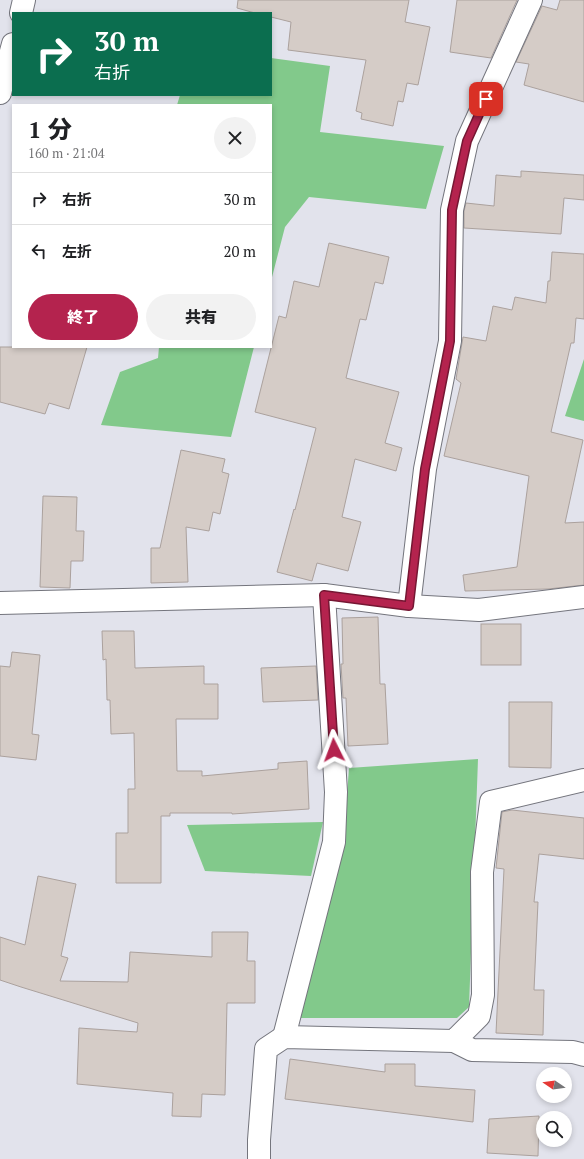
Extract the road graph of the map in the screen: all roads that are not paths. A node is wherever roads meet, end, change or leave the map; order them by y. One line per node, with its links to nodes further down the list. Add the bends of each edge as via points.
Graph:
1 (24, 0): 3 (street)
2 (531, 0): 9 (street, via 467,141 452,210 450,341 425,469)
3 (21, 12)
4 (12, 48): 5 (street)
5 (0, 93)
6 (324, 595): 8 (street); 9 (street); 11 (street, via 336,792 334,842)
7 (584, 597): 9 (street, via 480,610)
8 (0, 602)
9 (409, 606)
10 (584, 780): 12 (street, via 491,802 482,872 483,995 479,1016)
11 (284, 1037): 12 (street); 14 (street, via 266,1049)
12 (454, 1041): 13 (street, via 472,1050)
13 (584, 1054)
14 (259, 1159)

